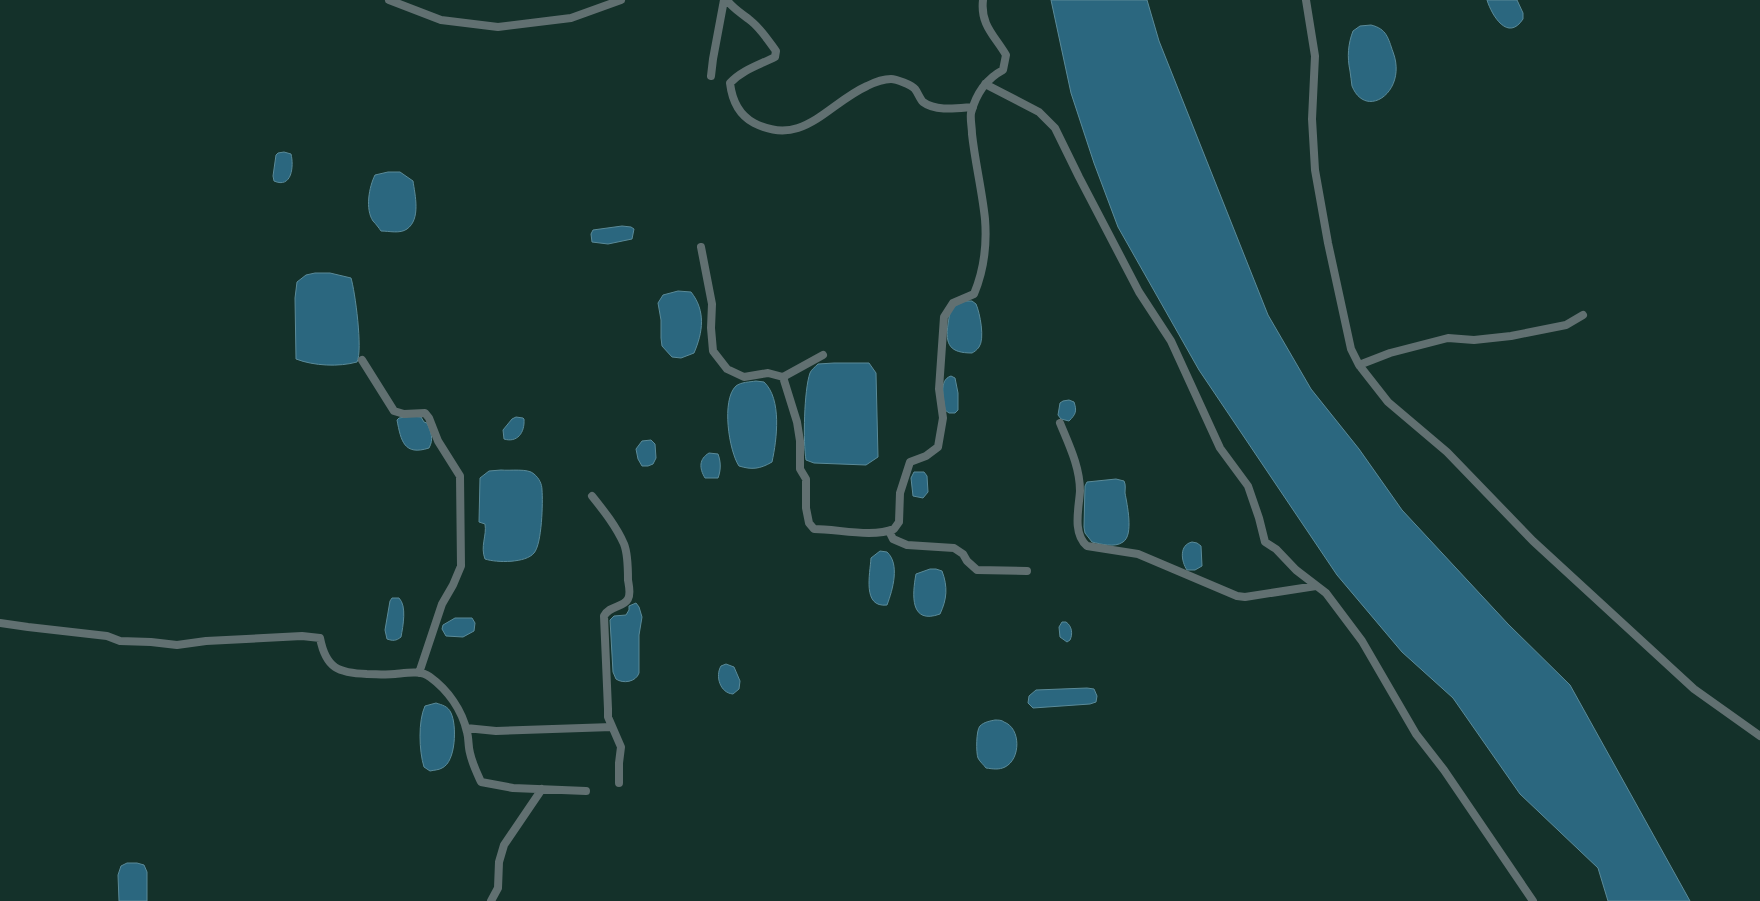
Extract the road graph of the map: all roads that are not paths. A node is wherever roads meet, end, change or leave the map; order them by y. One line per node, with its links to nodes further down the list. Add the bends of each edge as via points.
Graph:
1 (388, 0): 2 (street, via 441,20 498,27 571,18)
2 (621, 0)
3 (726, 0): 6 (street); 8 (street, via 757,27 776,51 775,57 736,76 730,83 735,104 745,118 762,127 780,131 805,127 855,91 877,81 892,78 914,87 923,102 942,109)
4 (983, 0): 7 (street, via 982,10 986,24 1006,55 1003,70)
5 (1306, 0): 13 (street, via 1315,56 1312,119 1314,170 1350,349)
6 (711, 76)
7 (985, 84): 8 (street); 19 (street, via 1039,112 1055,128 1129,273 1171,341 1220,448 1248,486 1265,542)
8 (974, 107): 17 (street, via 971,114 973,144 985,219 985,248 980,280 974,294 953,303 944,317 939,389 943,418 938,447 926,456 910,462 900,493 899,522)
9 (701, 247): 14 (street, via 712,304 713,351 727,369 744,377 768,373)
10 (1582, 316): 13 (street, via 1566,325 1511,336 1474,340 1448,338 1390,353)
11 (823, 355): 14 (street)
12 (362, 360): 21 (street, via 394,410 404,414 425,413 460,476 461,566 442,604)
13 (1359, 365): 24 (street, via 1388,402 1447,452 1533,541 1694,689)
14 (784, 377): 17 (street, via 797,422 800,469 806,479 809,523 814,529)
15 (1060, 423): 19 (street, via 1077,466 1080,489 1078,528 1081,541 1087,546 1138,554 1237,596)
16 (592, 496): 22 (street, via 608,516 625,545 628,578 627,600 608,610 604,616 608,717)
17 (889, 531): 18 (street, via 893,539 907,545 954,548 977,570)
18 (1027, 572)
19 (1316, 586): 29 (street, via 1326,593 1362,641 1416,734 1444,770)
20 (0, 623): 21 (street, via 107,636 120,641 176,645 302,636 320,638 328,662 343,672)
21 (420, 673): 23 (street, via 429,676 447,692 462,716)
22 (612, 727): 23 (street, via 496,731); 25 (street, via 621,747)
23 (466, 728): 26 (street, via 470,754 481,782 513,788)
24 (1760, 736)
25 (619, 783)
26 (542, 789): 27 (street); 28 (street, via 504,845 499,862 498,888)
27 (586, 791)
28 (491, 901)
29 (1533, 901)

